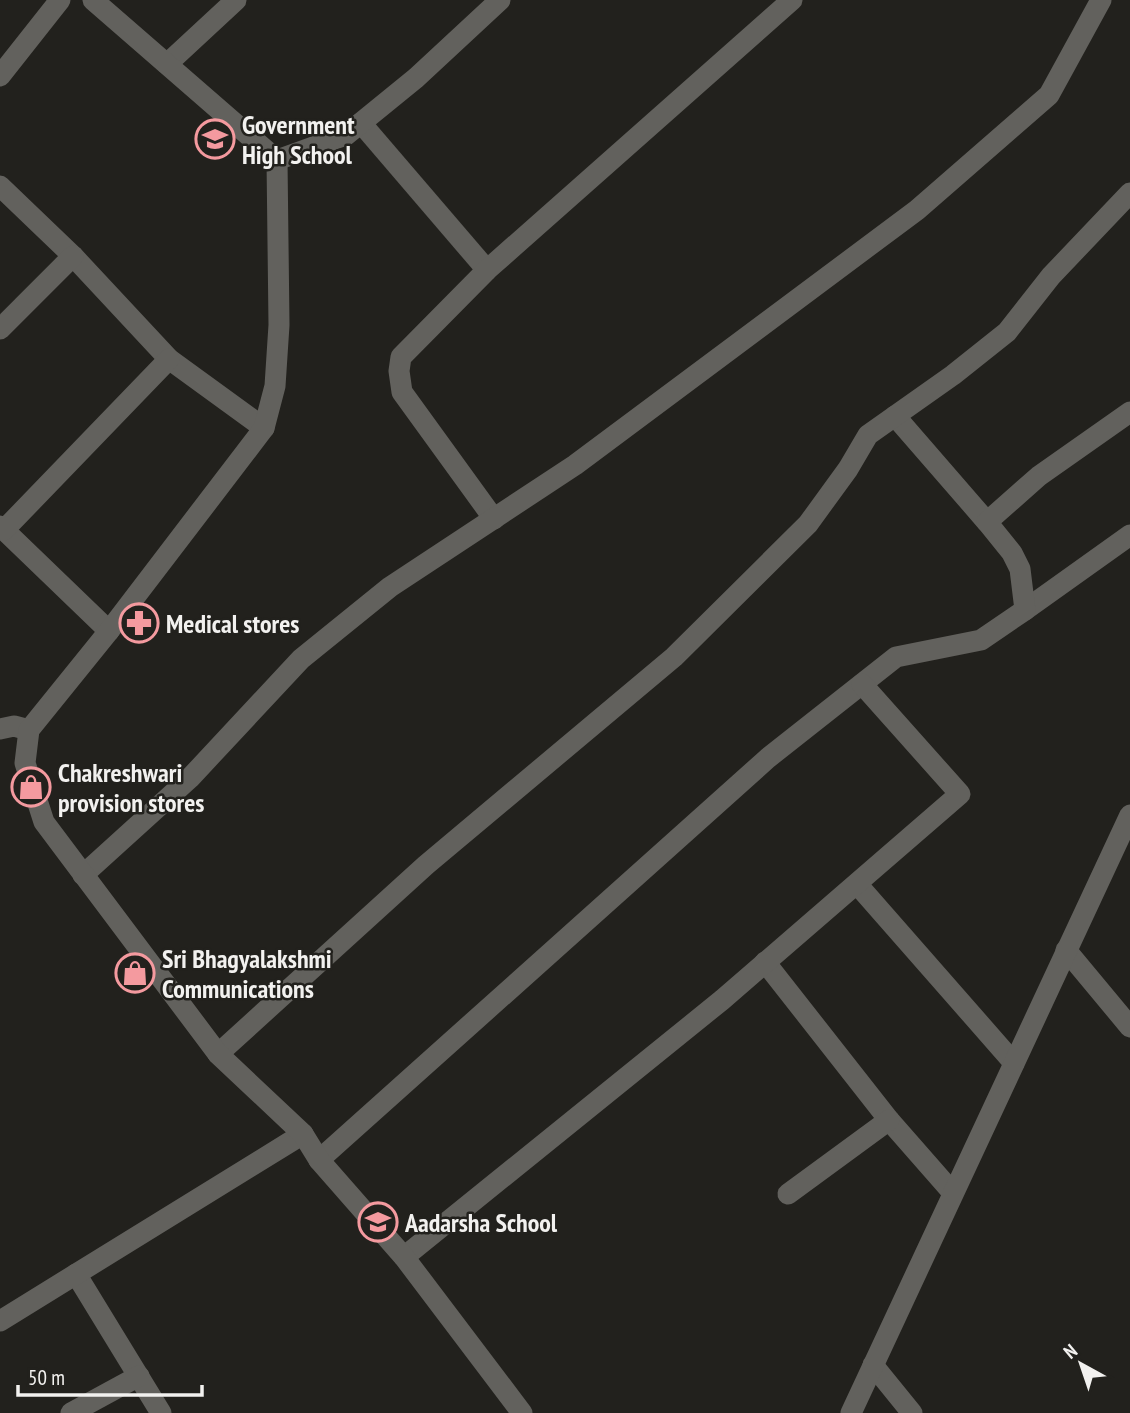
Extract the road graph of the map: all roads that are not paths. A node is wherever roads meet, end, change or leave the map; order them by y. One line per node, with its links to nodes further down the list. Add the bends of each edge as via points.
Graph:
1 (60, 0): 8 (street)
2 (93, 0): 7 (street)
3 (236, 0): 7 (street)
4 (500, 0): 9 (street)
5 (792, 0): 14 (street)
6 (1101, 0): 20 (street, via 1049,95 917,210 575,465)
7 (167, 64): 10 (street)
8 (0, 76)
9 (361, 123): 10 (street, via 346,135); 14 (street)
10 (278, 160): 19 (street, via 279,325 275,386)
11 (0, 186): 13 (street)
12 (1130, 193): 18 (street, via 1051,276 1007,332)
13 (73, 256): 15 (street); 16 (street)
14 (486, 270): 20 (street, via 401,357 399,371 402,392)
15 (0, 329)
16 (169, 359): 19 (street); 22 (street)
17 (1130, 412): 21 (street, via 1040,476)
18 (895, 416): 21 (street); 35 (street, via 868,435 808,524 674,657 426,865)
19 (264, 428): 25 (street)
20 (494, 519): 30 (street, via 390,587 301,659 190,778)
21 (987, 522): 24 (street, via 1020,569)
22 (2, 528): 25 (street)
23 (1130, 535): 24 (street)
24 (1025, 610): 26 (street, via 981,640 896,657)
25 (109, 631): 28 (street)
26 (862, 684): 31 (street, via 960,794); 39 (street, via 768,758)
27 (0, 729): 28 (street, via 15,726)
28 (29, 730): 30 (street, via 25,763 44,822)
29 (1130, 815): 32 (street)
30 (83, 875): 35 (street)
31 (857, 884): 33 (street); 36 (street)
32 (1066, 950): 34 (street); 36 (street)
33 (765, 962): 37 (street); 42 (street)
34 (1130, 1027)
35 (218, 1054): 38 (street)
36 (1014, 1063): 40 (street)
37 (889, 1120): 40 (street); 41 (street)
38 (303, 1135): 39 (street); 43 (street)
39 (319, 1160): 42 (street)
40 (953, 1193): 45 (street)
41 (788, 1194)
42 (404, 1257): 49 (street)
43 (76, 1275): 44 (street); 46 (street)
44 (0, 1321)
45 (873, 1364): 50 (street); 51 (street)
46 (139, 1376): 47 (street); 48 (street)
47 (71, 1413)
48 (162, 1413)
49 (522, 1413)
50 (851, 1413)
51 (912, 1413)

